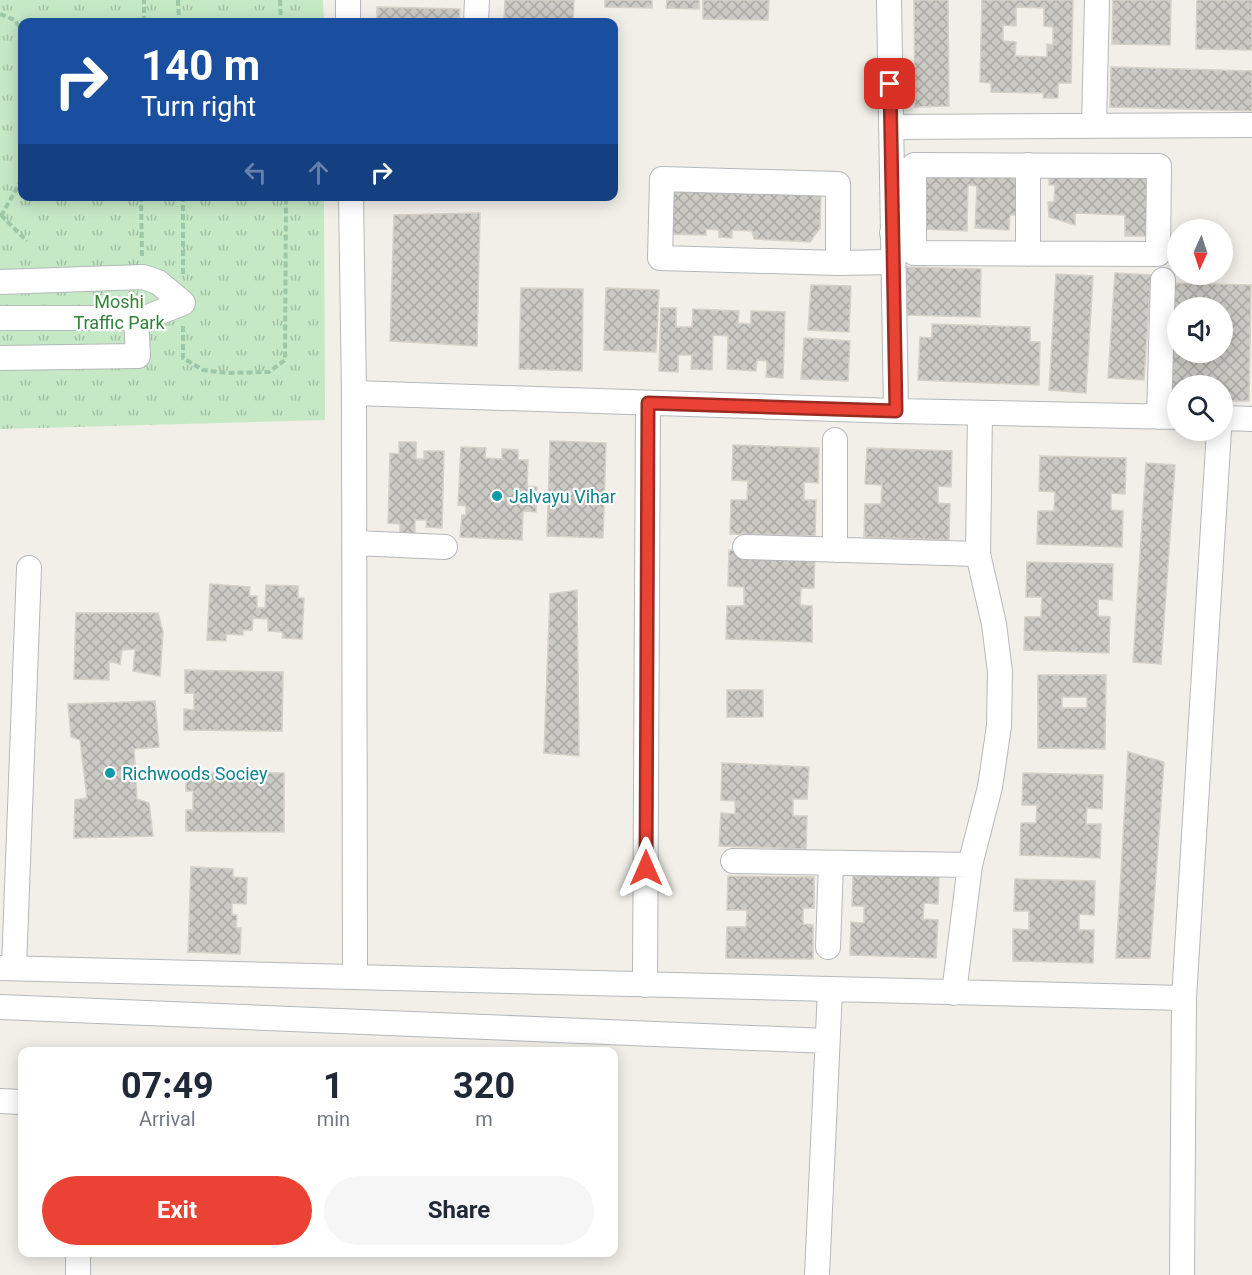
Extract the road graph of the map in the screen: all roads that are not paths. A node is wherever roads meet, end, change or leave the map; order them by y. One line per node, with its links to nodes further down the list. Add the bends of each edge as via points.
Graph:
1 (348, 0): 5 (street)
2 (477, 0): 6 (street)
3 (889, 0): 9 (street)
4 (1097, 0): 8 (street)
5 (348, 18)
6 (476, 18)
7 (1252, 125): 8 (street)
8 (1094, 126): 9 (street)
9 (891, 127): 12 (street)
10 (1029, 165): 12 (street, via 914,165); 13 (street); 13 (street, via 1159,166 1159,243 1158,254)
11 (351, 201): 22 (street)
12 (903, 234): 13 (street, via 914,253); 14 (street)
13 (1028, 254)
14 (893, 262): 15 (street); 24 (street)
15 (838, 263): 15 (street, via 838,184 662,179 660,258)
16 (1163, 280): 21 (street)
17 (0, 282): 18 (street, via 142,277 158,282 183,303 145,318)
18 (136, 317): 19 (street); 20 (street, via 138,356)
19 (0, 318)
20 (0, 358)
21 (1167, 390)
22 (354, 393): 23 (street); 31 (street)
23 (648, 403): 24 (street); 43 (street)
24 (896, 411): 25 (street)
25 (980, 413): 26 (street); 35 (street)
26 (1167, 417)
27 (1233, 418): 28 (street)
28 (1252, 419)
29 (835, 440): 34 (street)
30 (1218, 441): 46 (street)
31 (355, 543): 32 (street); 42 (street)
32 (445, 547)
33 (745, 547): 34 (street)
34 (835, 550): 35 (street)
35 (978, 554): 39 (street, via 1000,672 999,726 990,787)
36 (29, 568): 41 (street)
37 (733, 861): 38 (street)
38 (831, 863): 39 (street); 40 (street)
39 (970, 865): 45 (street)
40 (828, 947)
41 (7, 968): 42 (street)
42 (355, 977): 43 (street)
43 (645, 985): 44 (street)
44 (830, 990): 45 (street); 48 (street)
45 (954, 993): 46 (street)
46 (1184, 998): 54 (street)
47 (0, 1007): 48 (street)
48 (828, 1041): 53 (street)
49 (0, 1101): 50 (street)
50 (18, 1102)
51 (78, 1257): 52 (street)
52 (78, 1275)
53 (817, 1275)
54 (1182, 1275)

